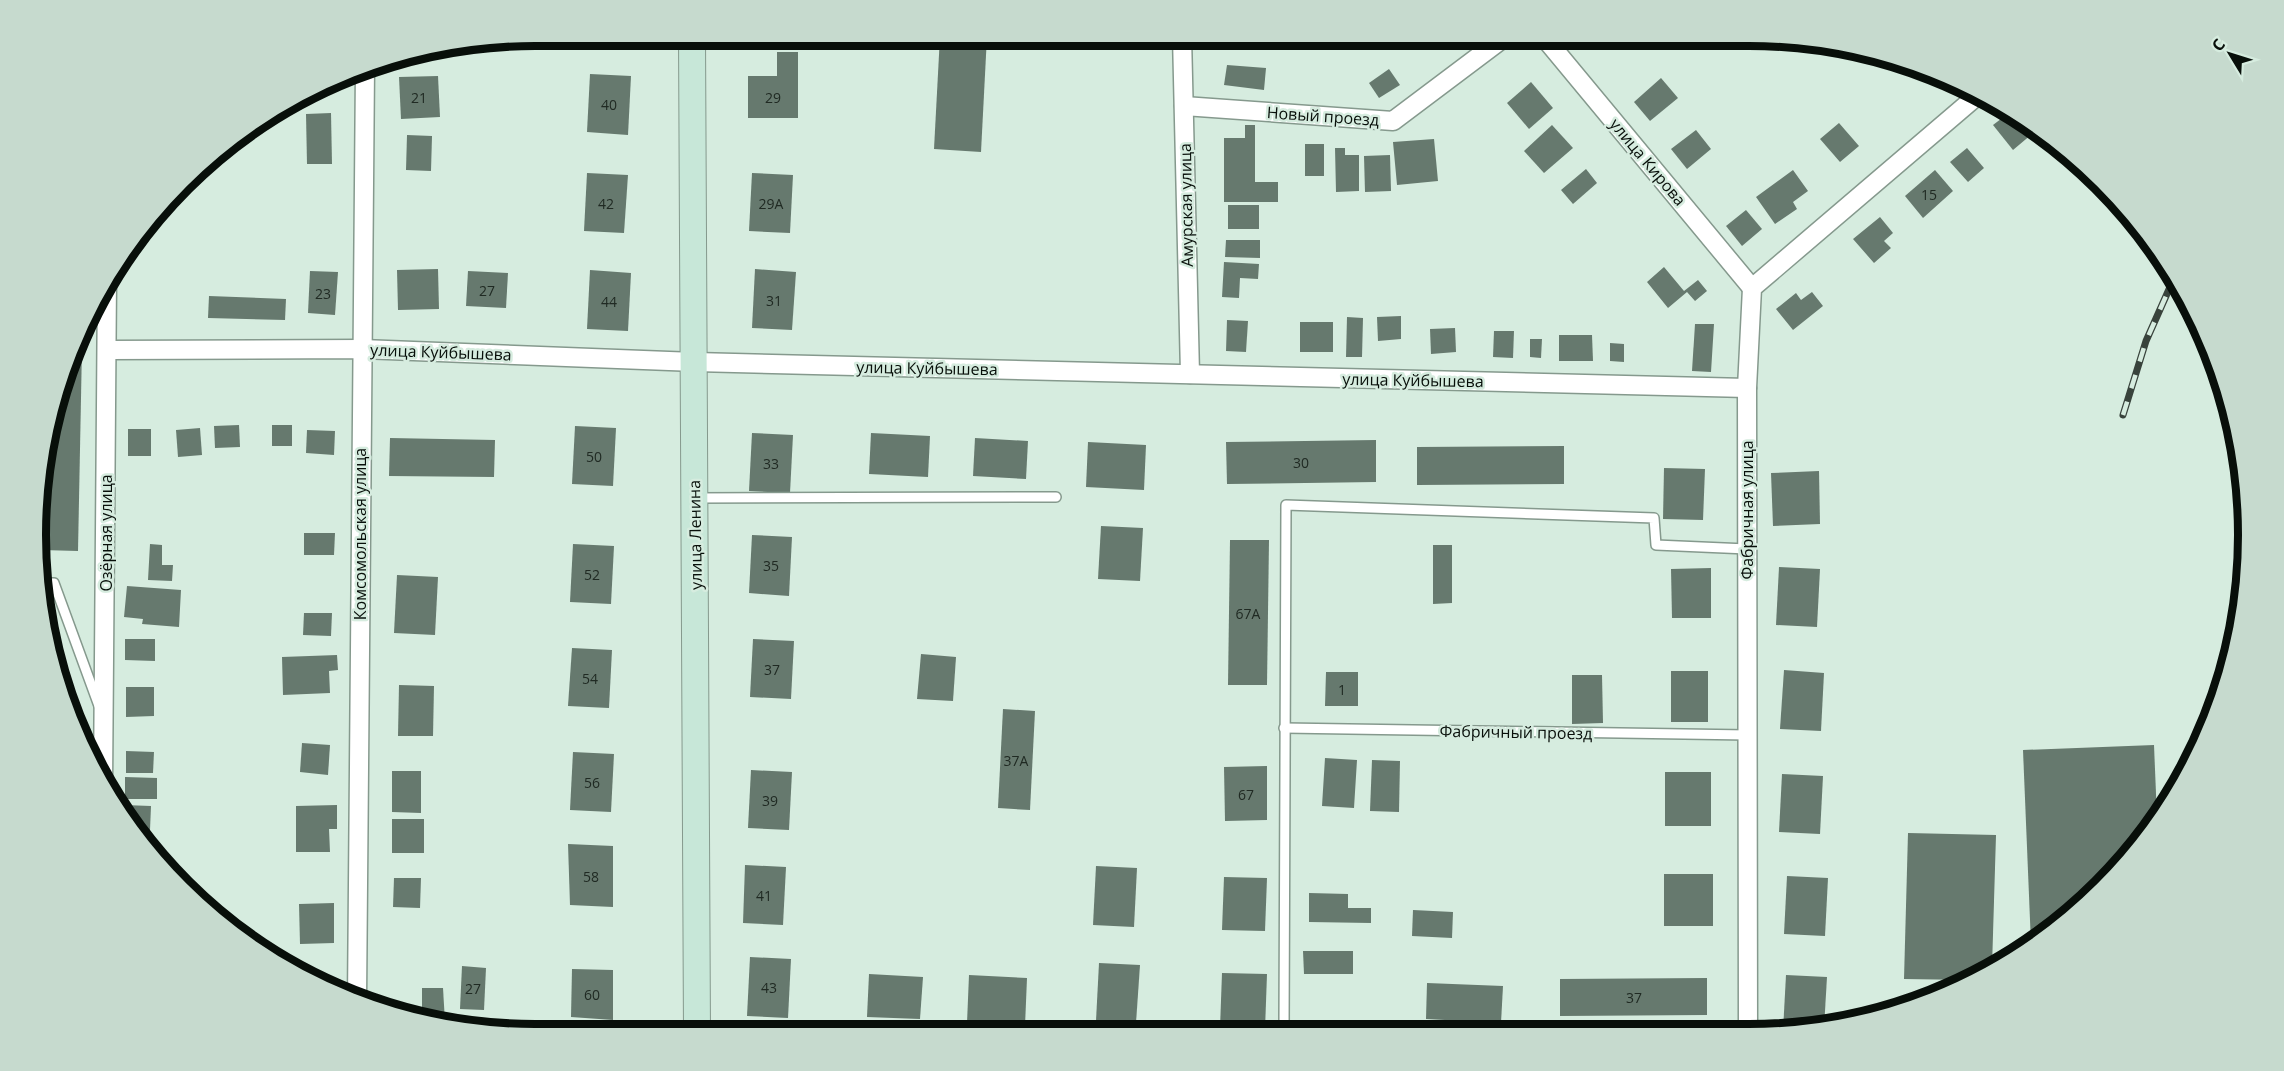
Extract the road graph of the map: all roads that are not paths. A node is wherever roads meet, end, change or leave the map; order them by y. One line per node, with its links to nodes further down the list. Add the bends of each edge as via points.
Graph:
1 (692, 46): 12 (main road, улица Ленина)
2 (1182, 46): 7 (street, Амурская улица)
3 (1493, 46): 7 (street, Новый проезд, via 1393,121)
4 (1551, 46): 8 (street, улица Кирова)
5 (366, 77): 10 (street, Комсомольская улица)
6 (1972, 101): 8 (street)
7 (1184, 106): 13 (street, Амурская улица)
8 (1752, 288): 14 (street, Фабричная улица)
9 (107, 300): 11 (street, Озёрная улица)
10 (362, 349): 11 (street, улица Куйбышева); 12 (street, улица Куйбышева); 23 (street, Комсомольская улица)
11 (107, 350): 19 (street, Озёрная улица)
12 (695, 362): 13 (street, улица Куйбышева); 16 (main road, улица Ленина)
13 (1190, 374): 14 (street, улица Куйбышева)
14 (1747, 388): 17 (street, Фабричная улица)
15 (1056, 497): 16 (lane)
16 (695, 498): 24 (main road, улица Ленина)
17 (1747, 549): 20 (lane, via 1656,545 1654,518 1286,505); 21 (street, Фабричная улица)
18 (50, 583): 19 (lane, via 54,583)
19 (104, 721): 22 (street, Озёрная улица)
20 (1284, 728): 21 (lane, Фабричный проезд); 25 (lane)
21 (1748, 735): 26 (street, Фабричная улица)
22 (103, 764)
23 (357, 991)
24 (697, 1024)
25 (1284, 1024)
26 (1748, 1024)

